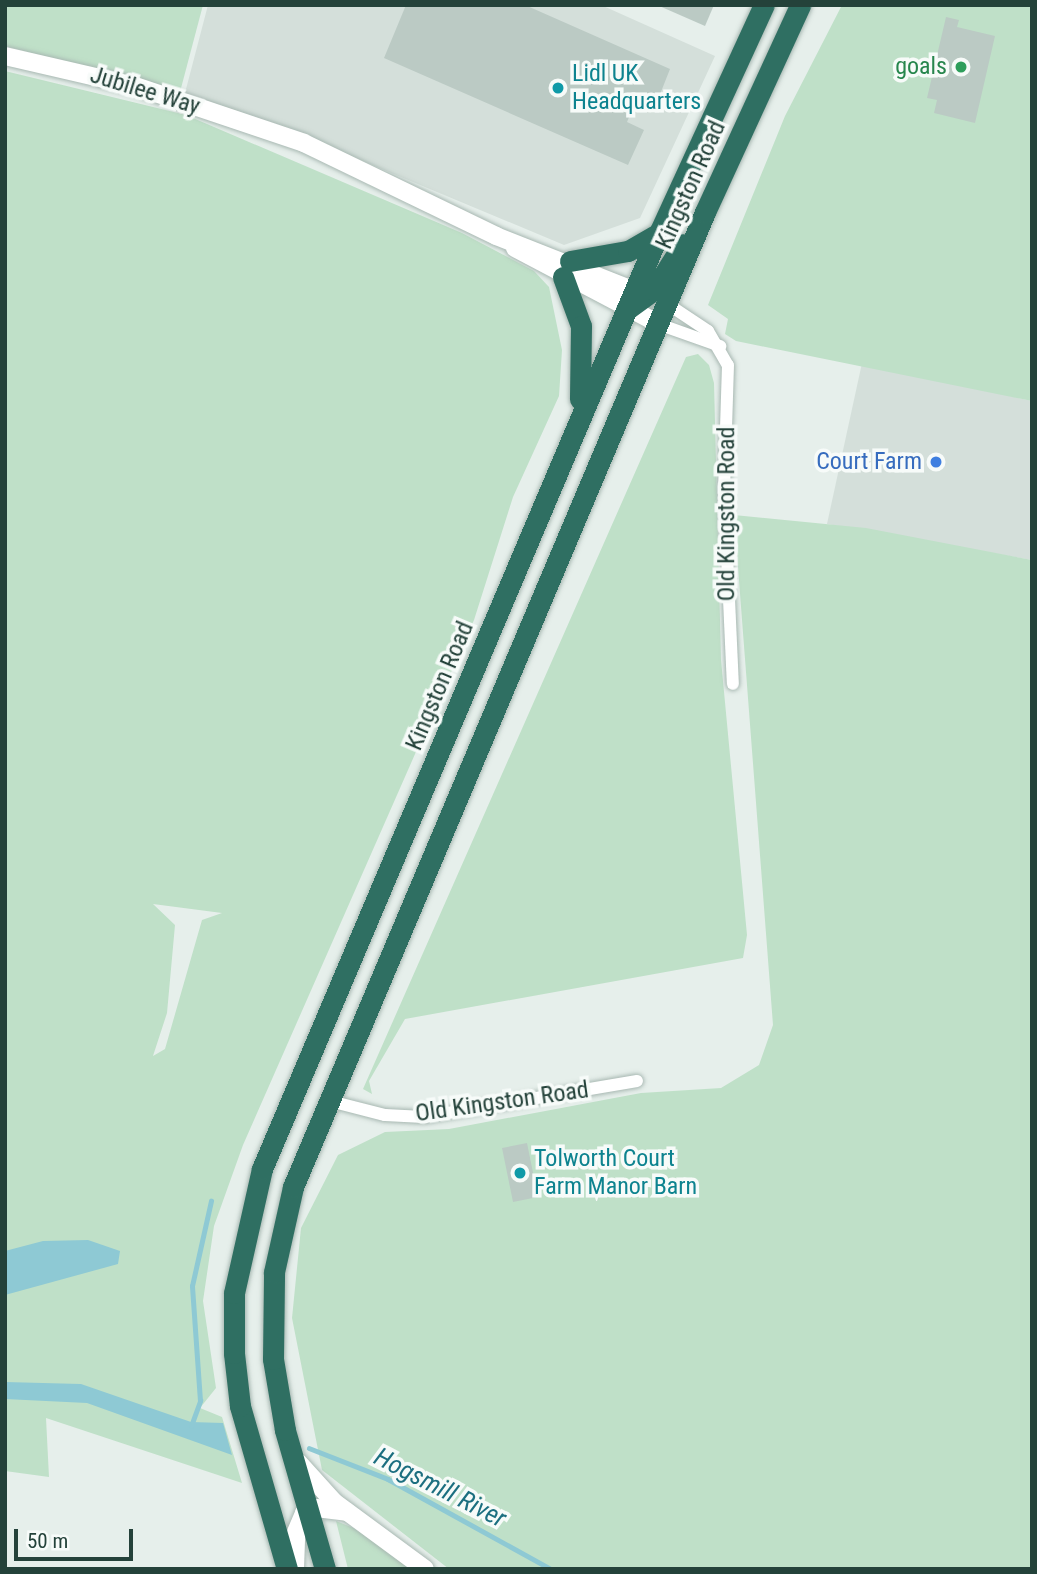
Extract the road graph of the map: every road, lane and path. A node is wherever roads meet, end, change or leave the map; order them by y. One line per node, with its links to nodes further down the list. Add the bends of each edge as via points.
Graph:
1 (764, 5): 5 (highway, Kingston Road)
2 (800, 5): 4 (highway, Kingston Road)
3 (5, 56): 6 (street, Jubilee Way, via 135,86 281,139 300,152 332,160)
4 (705, 212): 7 (highway); 9 (highway, Kingston Road)
5 (659, 233): 6 (highway, via 628,251); 7 (highway, Kingston Road)
6 (566, 269): 7 (street, Jubilee Way); 8 (street, Jubilee Way); 11 (highway, via 583,346)
7 (641, 293): 8 (highway, Kingston Road); 9 (street, Jubilee Way)
8 (626, 310): 9 (street, Jubilee Way); 11 (highway, Kingston Road)
9 (665, 315): 10 (street); 10 (street); 14 (highway, Kingston Road)
10 (720, 346): 12 (street, Old Kingston Road, via 729,375 724,489)
11 (578, 422): 19 (highway, Kingston Road, via 262,1169 234,1293 240,1406)
12 (733, 684)
13 (637, 1081): 14 (street, Old Kingston Road, via 424,1117 385,1115)
14 (326, 1100): 15 (highway, Kingston Road, via 290,1198 274,1272 273,1359)
15 (292, 1452): 16 (highway, Kingston Road); 17 (street, via 313,1482)
16 (310, 1510): 17 (street); 20 (street, via 296,1532); 21 (highway)
17 (347, 1512): 18 (street)
18 (424, 1568)
19 (287, 1569)
20 (295, 1569)
21 (325, 1569)

